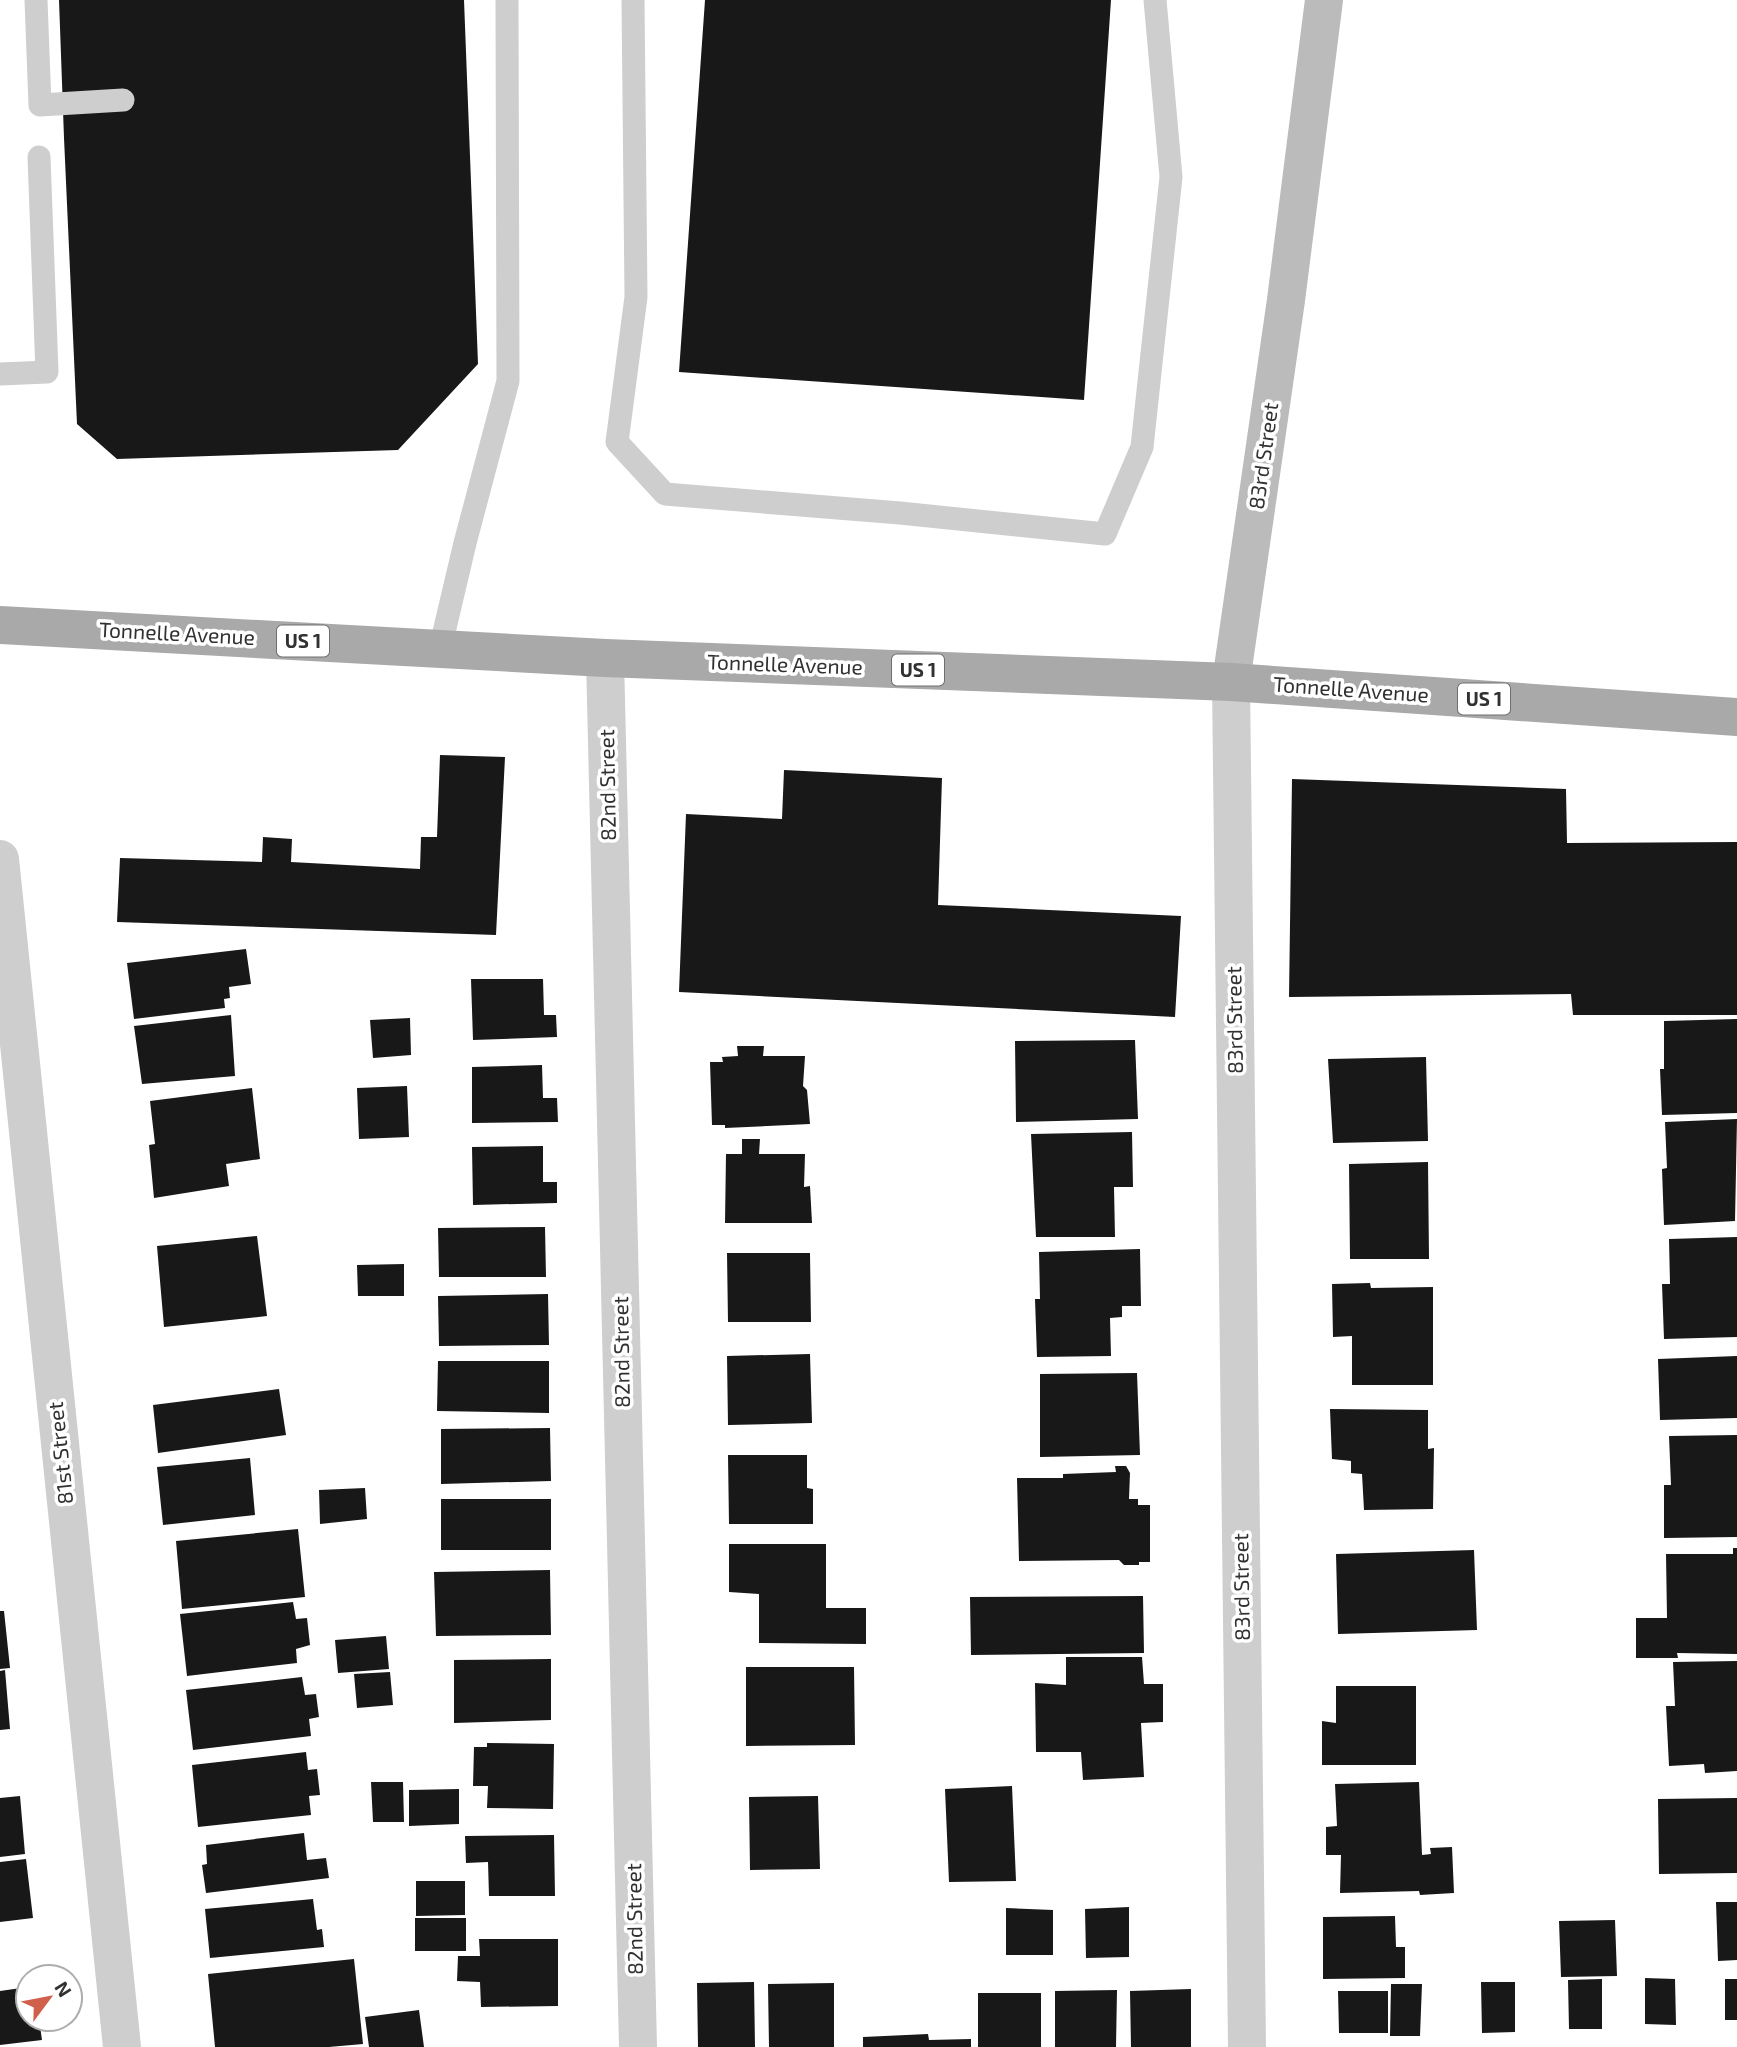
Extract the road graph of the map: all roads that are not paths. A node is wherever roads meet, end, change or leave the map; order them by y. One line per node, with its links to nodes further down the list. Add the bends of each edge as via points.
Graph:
1 (36, 0): 6 (lane, via 40,105)
2 (507, 0): 10 (lane, via 508,381)
3 (633, 0): 4 (lane, via 636,297 617,442 665,494 1105,534 1142,447 1171,177)
4 (1155, 0)
5 (1324, 0): 12 (street, 83rd Street)
6 (124, 100)
7 (39, 157): 8 (lane, via 47,372)
8 (0, 374)
9 (0, 625): 10 (main road, Tonnelle Avenue / US 1)
10 (440, 649): 11 (main road, Tonnelle Avenue / US 1)
11 (605, 657): 12 (main road, Tonnelle Avenue / US 1); 16 (street, 82nd Street)
12 (1231, 682): 13 (main road, Tonnelle Avenue / US 1); 17 (street, 83rd Street)
13 (1737, 717)
14 (0, 859): 15 (street, 81st Street)
15 (122, 2047)
16 (638, 2047)
17 (1247, 2047)

